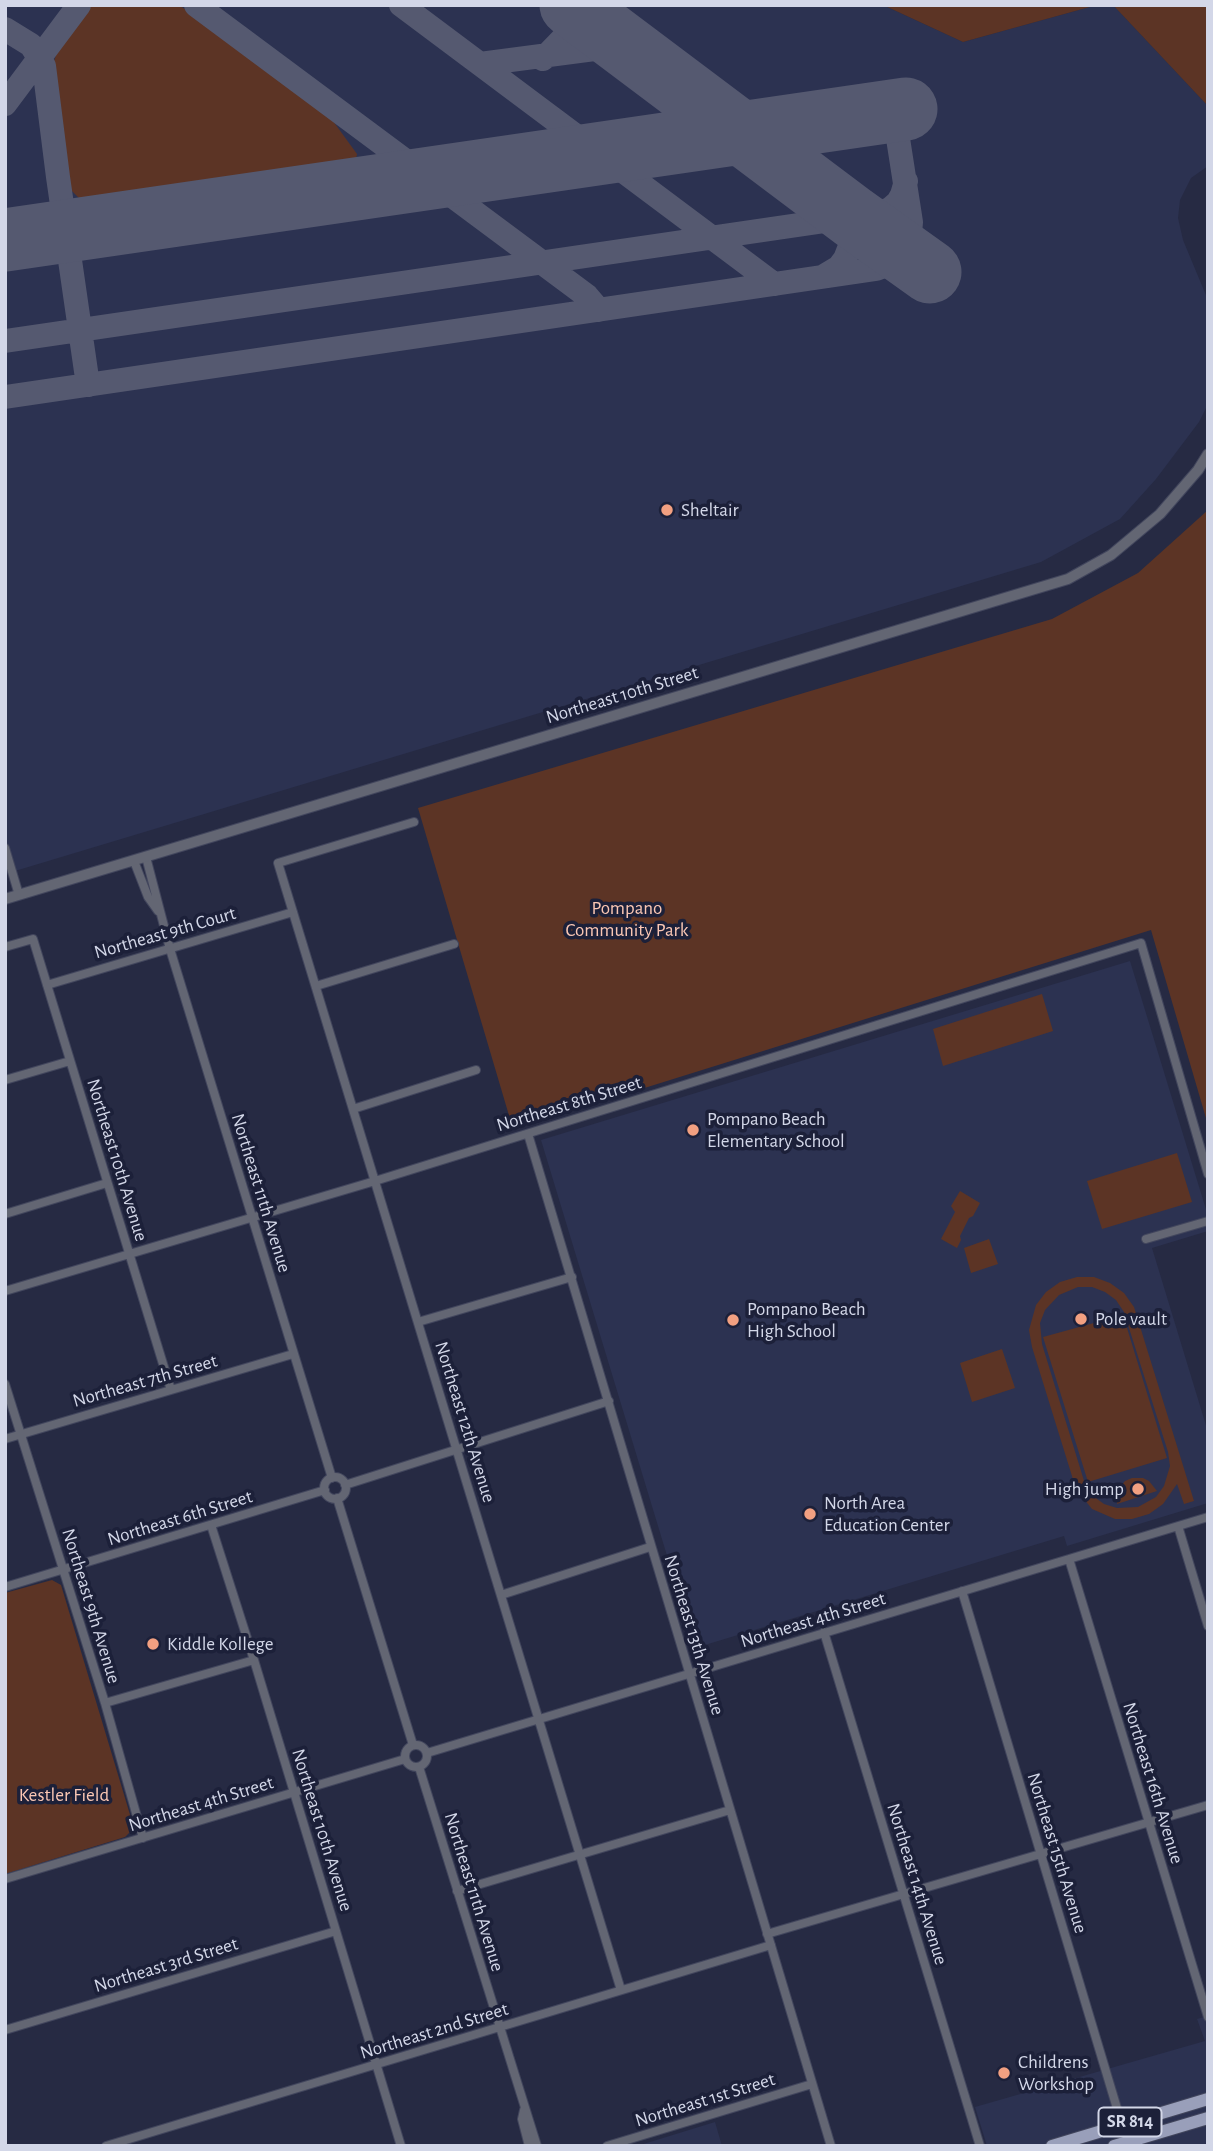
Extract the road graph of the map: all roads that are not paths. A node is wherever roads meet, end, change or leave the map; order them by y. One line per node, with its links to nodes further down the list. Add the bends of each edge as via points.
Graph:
1 (1208, 454): 4 (street, Northeast 10th Street, via 1160,514 1111,555 1068,579)
2 (414, 821): 8 (street, Northeast 12th Avenue, via 278,863)
3 (5, 848): 6 (street)
4 (146, 857): 5 (street, Northeast 10th Street); 9 (street, Northeast 11th Avenue)
5 (134, 861): 6 (street, Northeast 10th Street); 9 (street, Northeast 11th Avenue, via 148,897)
6 (19, 895): 7 (street, Northeast 10th Street)
7 (5, 899)
8 (293, 912): 12 (street, Northeast 9th Court); 14 (street, Northeast 12th Avenue)
9 (162, 916): 12 (street, Northeast 11th Avenue)
10 (454, 944): 14 (street)
11 (5, 947): 13 (street, Northeast 10th Avenue, via 33,939)
12 (170, 948): 13 (street, Northeast 9th Court); 24 (street, Northeast 11th Avenue)
13 (47, 985): 15 (street, Northeast 10th Avenue)
14 (316, 986): 18 (street, Northeast 12th Avenue)
15 (70, 1061): 17 (street); 22 (street, Northeast 10th Avenue)
16 (476, 1070): 18 (street)
17 (5, 1080)
18 (353, 1109): 21 (street, Northeast 12th Avenue)
19 (528, 1133): 20 (street, Northeast 8th Street, via 1140,943); 21 (street, Northeast 8th Street); 28 (street, Northeast 13th Avenue)
20 (1208, 1174)
21 (375, 1181): 24 (street, Northeast 8th Street); 30 (street, Northeast 12th Avenue)
22 (107, 1183): 23 (street); 27 (street, Northeast 10th Avenue)
23 (5, 1213)
24 (252, 1218): 27 (street, Northeast 8th Street); 31 (street, Northeast 11th Avenue)
25 (1208, 1221): 26 (street)
26 (1146, 1239)
27 (130, 1255): 29 (street, Northeast 8th Street); 33 (street, Northeast 10th Avenue)
28 (572, 1277): 30 (street); 34 (street, Northeast 13th Avenue)
29 (5, 1291)
30 (418, 1322): 37 (street, Northeast 12th Avenue)
31 (293, 1353): 33 (street, Northeast 7th Street); 38 (street, Northeast 11th Avenue)
32 (5, 1384): 35 (street, Northeast 9th Avenue)
33 (171, 1390): 35 (street, Northeast 7th Street)
34 (609, 1401): 37 (street); 45 (street, Northeast 13th Avenue)
35 (21, 1434): 36 (street, Northeast 7th Street); 47 (street, Northeast 9th Avenue)
36 (5, 1439)
37 (457, 1450): 39 (street); 50 (street, Northeast 12th Avenue)
38 (332, 1478): 39 (street); 40 (street)
39 (345, 1485): 41 (street)
40 (325, 1490): 41 (street); 43 (street, Northeast 6th Street)
41 (337, 1498): 57 (street)
42 (1208, 1517): 44 (street, Northeast 4th Street)
43 (211, 1525): 47 (street, Northeast 6th Street); 53 (street, Northeast 10th Avenue)
44 (1178, 1526): 46 (street, Northeast 4th Street); 51 (street)
45 (650, 1547): 50 (street); 54 (street, Northeast 13th Avenue)
46 (1069, 1559): 49 (street, Northeast 4th Street); 64 (street, Northeast 16th Avenue)
47 (64, 1570): 48 (street, Northeast 6th Street); 55 (street, Northeast 9th Avenue)
48 (5, 1587)
49 (962, 1591): 52 (street, Northeast 4th Street); 66 (street, Northeast 15th Avenue)
50 (501, 1595): 56 (street, Northeast 12th Avenue)
51 (1208, 1626)
52 (824, 1632): 54 (street, Northeast 4th Street); 70 (street, Northeast 14th Avenue)
53 (254, 1660): 55 (street); 61 (street, Northeast 10th Avenue)
54 (690, 1673): 56 (street, Northeast 4th Street); 63 (street, Northeast 13th Avenue)
55 (104, 1703): 65 (street, Northeast 9th Avenue)
56 (539, 1719): 58 (street, Northeast 4th Street); 67 (street, Northeast 12th Avenue)
57 (413, 1745): 58 (street); 59 (street)
58 (427, 1752): 60 (street, via 427,1760)
59 (405, 1759): 60 (street); 61 (street, Northeast 4th Street)
60 (419, 1767): 69 (street, Northeast 11th Avenue)
61 (293, 1792): 65 (street, Northeast 4th Street); 71 (street, Northeast 10th Avenue)
62 (1208, 1805): 64 (street)
63 (730, 1810): 67 (street); 72 (street, Northeast 13th Avenue)
64 (1148, 1822): 66 (street); 75 (street, Northeast 16th Avenue)
65 (143, 1838): 68 (street, Northeast 4th Street)
66 (1041, 1852): 70 (street); 83 (street, Northeast 15th Avenue)
67 (580, 1855): 69 (street); 74 (street, Northeast 12th Avenue)
68 (5, 1880)
69 (457, 1891): 76 (street, Northeast 11th Avenue)
70 (903, 1893): 72 (street); 90 (street, Northeast 14th Avenue)
71 (336, 1931): 77 (street, Northeast 3rd Street); 78 (street, Northeast 10th Avenue)
72 (767, 1934): 73 (street, Northeast 13th Avenue)
73 (771, 1945): 74 (street, Northeast 2nd Street); 79 (street, Northeast 13th Avenue)
74 (621, 1990): 76 (street, Northeast 2nd Street)
75 (1208, 2017)
76 (499, 2028): 78 (street, Northeast 2nd Street); 81 (street, Northeast 11th Avenue)
77 (5, 2030)
78 (376, 2065): 84 (street, Northeast 2nd Street); 85 (street, Northeast 10th Avenue)
79 (812, 2084): 88 (street, Northeast 1st Street); 89 (street, Northeast 13th Avenue)
80 (1208, 2099): 83 (main road, SR 814)
81 (525, 2107): 86 (street, Northeast 11th Avenue, via 522,2119); 87 (street, Northeast 11th Avenue)
82 (1208, 2118): 93 (main road, SR 814)
83 (1122, 2125): 91 (main road, SR 814); 92 (main road)
84 (106, 2146)
85 (401, 2146)
86 (529, 2146)
87 (537, 2146)
88 (607, 2146)
89 (831, 2146)
90 (980, 2146)
91 (1052, 2146)
92 (1107, 2146)
93 (1114, 2146)

